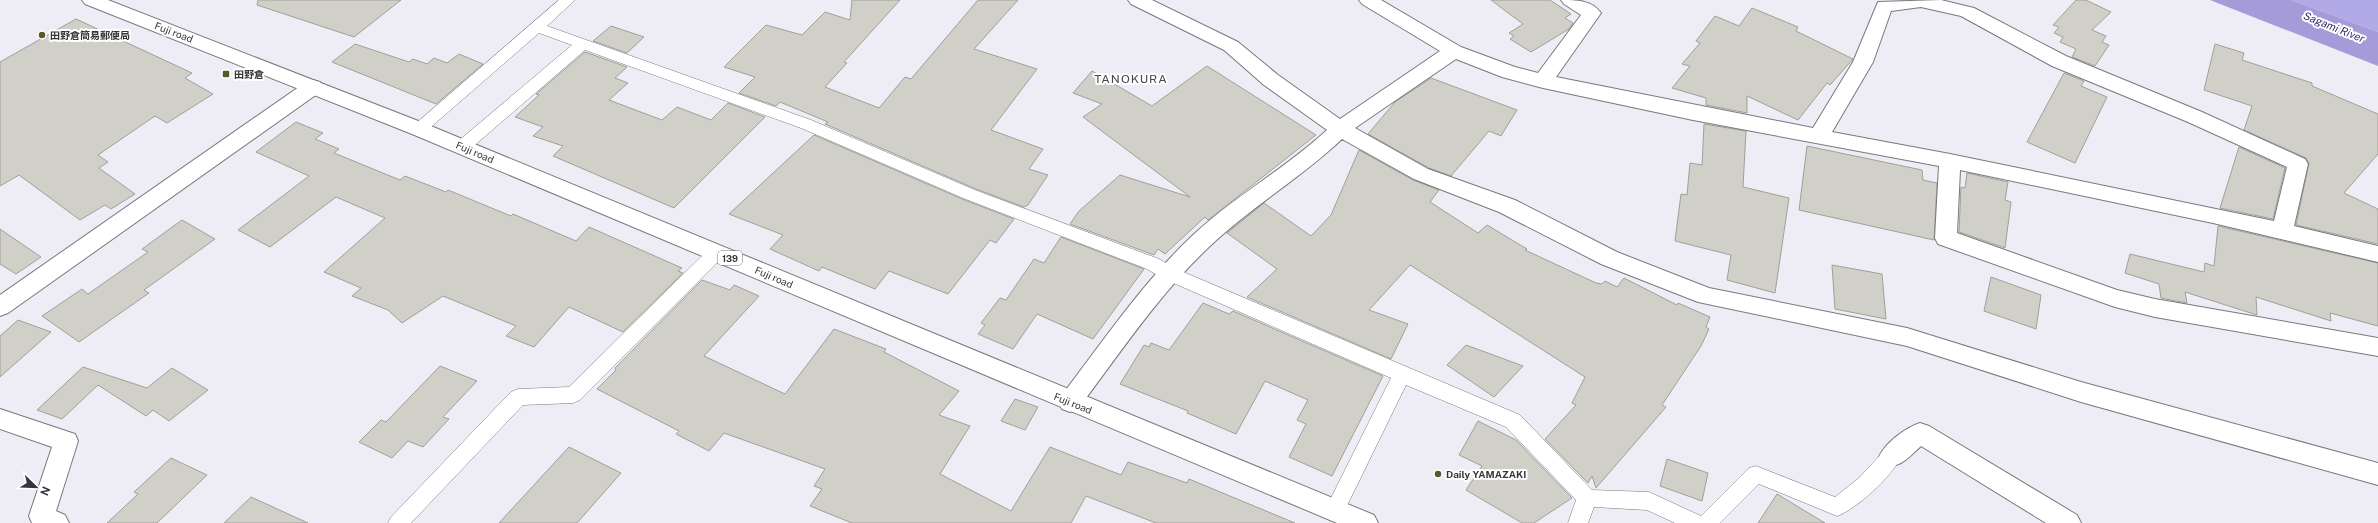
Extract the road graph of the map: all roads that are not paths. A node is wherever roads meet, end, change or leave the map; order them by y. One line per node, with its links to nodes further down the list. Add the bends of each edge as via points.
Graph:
1 (92, 0): 11 (main road, Fuji road / 139)
2 (568, 0): 7 (lane)
3 (1137, 0): 13 (main road, via 1231,46 1271,80)
4 (1368, 0): 9 (main road)
5 (1570, 0): 6 (main road)
6 (1596, 7): 10 (main road)
7 (537, 27): 8 (lane); 12 (lane)
8 (582, 44): 15 (lane); 20 (lane, via 806,124 968,194 1153,264)
9 (1454, 51): 10 (main road, via 1509,72); 13 (main road)
10 (1543, 81): 14 (main road, via 1693,113)
11 (313, 87): 12 (main road, Fuji road / 139); 21 (main road)
12 (419, 129): 15 (main road, Fuji road / 139)
13 (1340, 129): 20 (main road, via 1320,148 1234,212); 27 (main road, via 1421,174 1508,206 1609,258 1706,296 1907,337 2081,392)
14 (1819, 136): 16 (main road); 17 (main road, via 1863,62 1884,6 1921,1 1967,12 2059,61 2195,117 2298,164)
15 (462, 147): 18 (main road, Fuji road / 139)
16 (1950, 160): 17 (main road); 22 (main road, via 1946,238 2115,298 2155,308)
17 (2282, 231): 19 (main road)
18 (716, 253): 24 (main road, Fuji road / 139); 31 (lane, via 573,394 518,397)
19 (2378, 254)
20 (1168, 273): 23 (lane); 24 (main road)
21 (0, 307)
22 (2378, 347)
23 (1402, 375): 28 (lane, via 1514,421); 29 (lane)
24 (1070, 402): 29 (main road, Fuji road / 139)
25 (0, 419): 30 (main road, via 66,440 42,516)
26 (1891, 457): 35 (lane, via 1866,484 1837,507 1756,474); 36 (main road, via 1920,433)
27 (2378, 474)
28 (1587, 498): 33 (lane); 34 (lane, via 1650,502)
29 (1335, 510): 32 (main road, Fuji road / 139)
30 (56, 523)
31 (398, 523)
32 (1365, 523)
33 (1578, 523)
34 (1695, 523)
35 (1707, 523)
36 (2068, 523)

